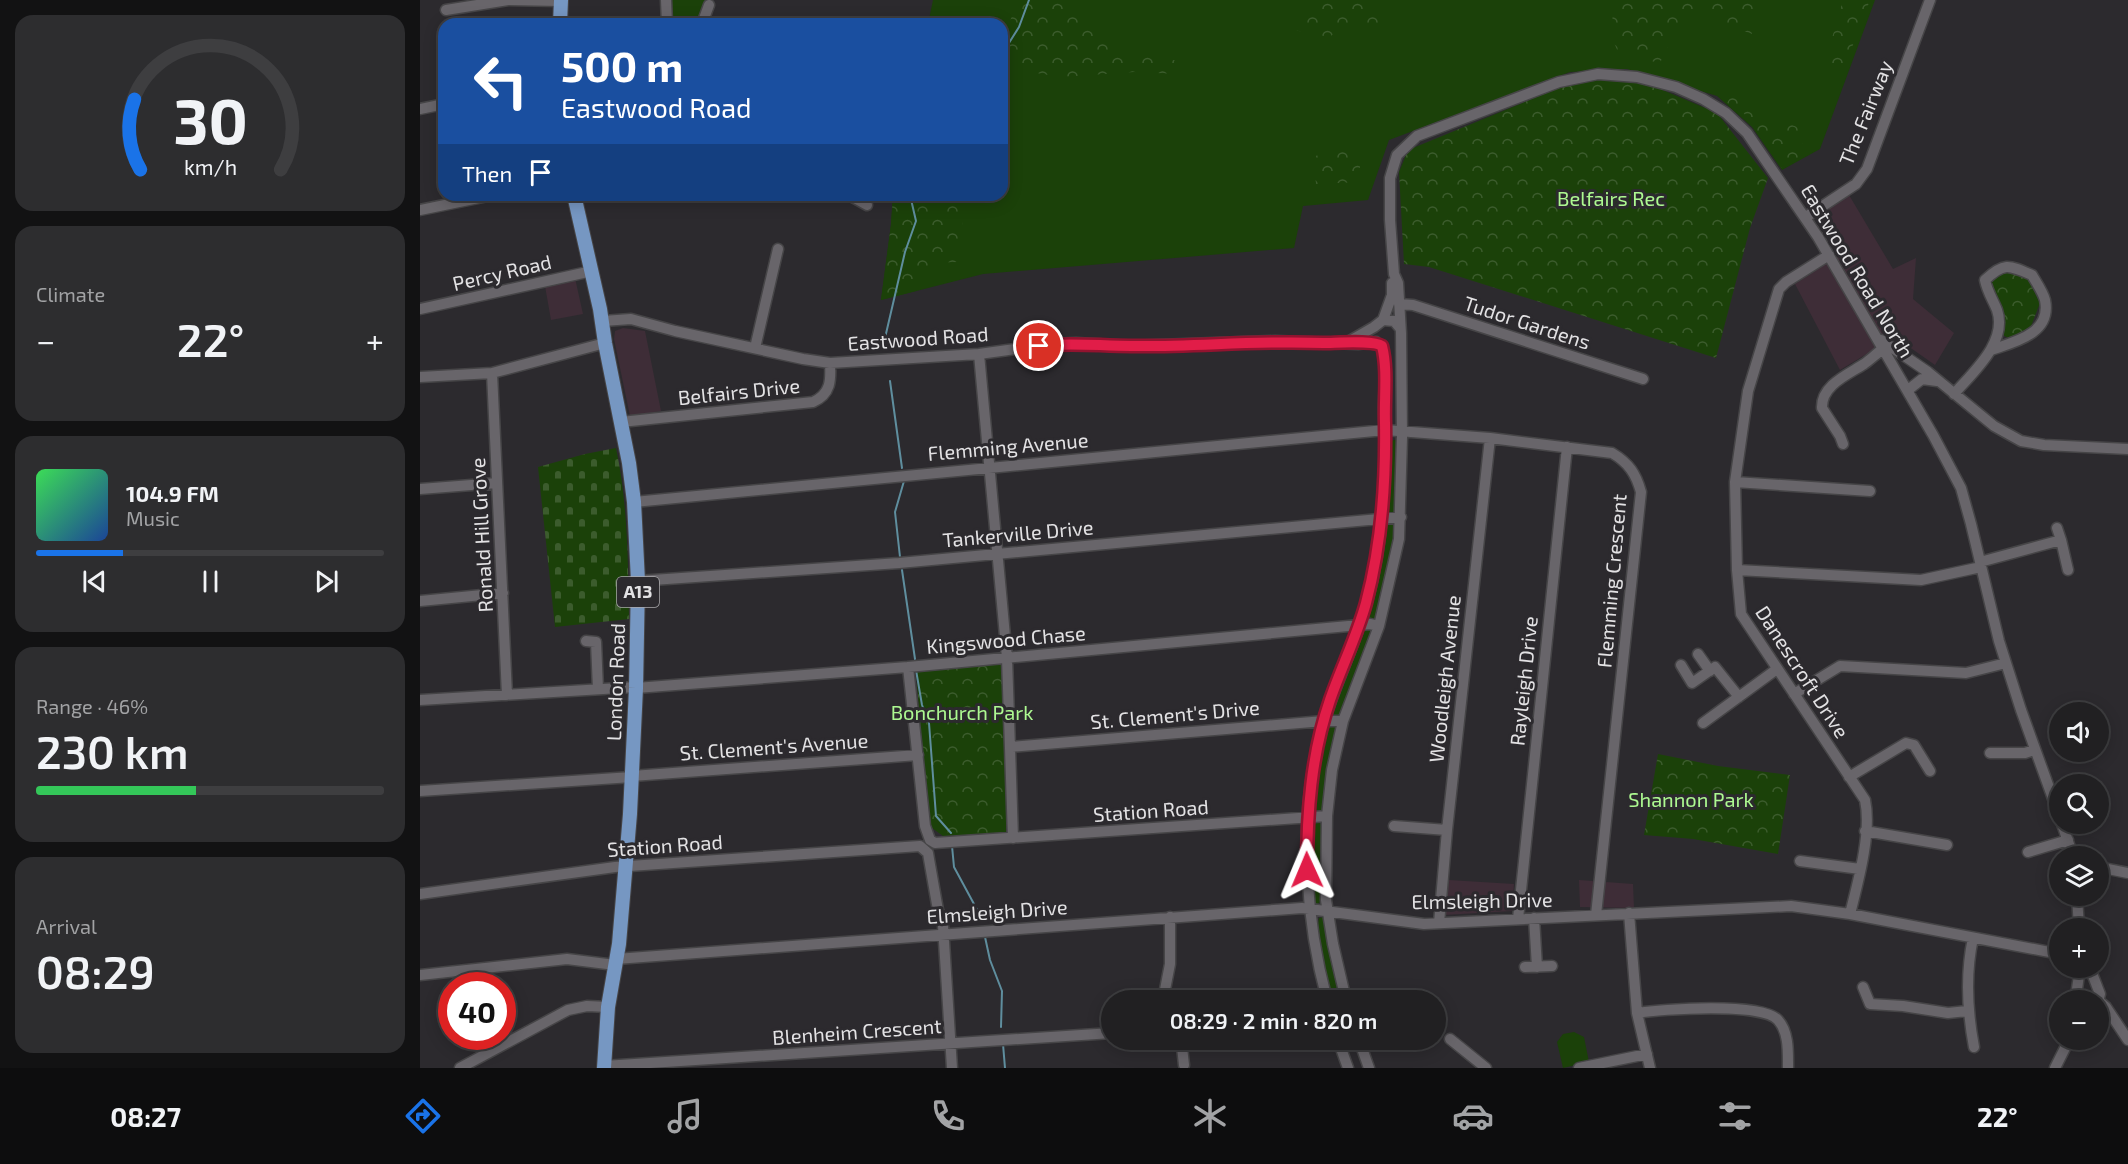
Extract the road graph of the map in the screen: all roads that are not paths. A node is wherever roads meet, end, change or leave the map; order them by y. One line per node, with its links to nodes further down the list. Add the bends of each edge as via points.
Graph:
1 (561, 0): 5 (street, via 508,0); 6 (main road)
2 (666, 0): 7 (street)
3 (1930, 0): 16 (street, The Fairway, via 1867,169 1856,184)
4 (709, 5): 8 (street)
5 (446, 10)
6 (560, 18)
7 (667, 18)
8 (704, 18)
9 (438, 105): 10 (street)
10 (420, 109)
11 (464, 201): 15 (street)
12 (575, 201): 19 (main road, London Road / A13)
13 (860, 201): 14 (street)
14 (867, 205)
15 (420, 210)
16 (1806, 217): 18 (street, Eastwood Road North); 20 (street, Eastwood Road North, via 1746,133 1726,113 1676,87 1618,74 1598,74 1558,82 1410,141 1397,155 1390,178)
17 (778, 249): 30 (street)
18 (1829, 255): 26 (street, Eastwood Road North); 54 (street, Danescroft Drive, via 1786,282 1775,297 1748,391)
19 (592, 271): 22 (street, Percy Road); 23 (main road, London Road / A13)
20 (1394, 274): 21 (street); 24 (street, via 1392,295)
21 (1399, 304): 25 (street); 40 (street, Tudor Gardens, via 1413,305)
22 (420, 309)
23 (603, 321): 27 (main road, London Road / A13); 30 (street, Eastwood Road, via 631,319)
24 (1378, 323): 25 (street, via 1394,321); 28 (street); 29 (street, via 1374,338)
25 (1400, 333): 29 (street, via 1392,346); 47 (street)
26 (1876, 337): 31 (street, Eastwood Road North); 34 (street)
27 (604, 343): 38 (street); 45 (main road, London Road / A13)
28 (1348, 343): 29 (street, Eastwood Road); 33 (street, Eastwood Road, via 1076,343)
29 (1379, 344): 46 (street)
30 (755, 348): 35 (street, Eastwood Road)
31 (1883, 348): 36 (street, Eastwood Road North); 49 (street, via 1865,364 1839,378 1822,402)
32 (1991, 350): 32 (street, via 2000,330 1984,280 1997,269 2010,266 2032,274 2045,300 2040,325 2028,337); 44 (street)
33 (979, 354): 35 (street, Eastwood Road); 52 (street)
34 (1903, 356): 36 (street); 37 (street)
35 (830, 363): 45 (street, Belfairs Drive, via 828,391 813,402)
36 (1893, 364): 43 (street, Eastwood Road North)
37 (1922, 368): 41 (street); 42 (street)
38 (492, 373): 39 (street); 53 (street, Ronald Hill Grove)
39 (420, 377)
40 (1643, 379)
41 (1923, 379): 42 (street); 43 (street)
42 (1938, 381): 44 (street)
43 (1908, 390): 63 (street, Eastwood Road North, via 1960,488)
44 (1954, 394): 51 (street, via 2021,441)
45 (621, 422): 57 (main road, London Road / A13)
46 (1385, 430): 47 (street, Flemming Crescent); 52 (street, Flemming Avenue); 59 (street)
47 (1402, 430): 48 (street, Flemming Crescent); 58 (street)
48 (1490, 438): 50 (street, Flemming Crescent); 100 (street, Woodleigh Avenue)
49 (1843, 444)
50 (1567, 447): 118 (street, Flemming Crescent, via 1612,453 1632,469 1641,492); 121 (street, Rayleigh Drive)
51 (2128, 449)
52 (990, 467): 57 (street, Flemming Avenue); 62 (street)
53 (497, 483): 55 (street); 67 (street, Ronald Hill Grove)
54 (1735, 483): 56 (street); 64 (street, Danescroft Drive)
55 (420, 489)
56 (1870, 491)
57 (634, 502): 66 (main road, London Road / A13)
58 (1401, 517): 59 (street, Tankerville Drive); 70 (street, via 1394,567)
59 (1383, 519): 62 (street, Tankerville Drive); 69 (street)
60 (2057, 528): 61 (street)
61 (2061, 540): 63 (street); 65 (street)
62 (998, 554): 66 (street, Tankerville Drive); 73 (street)
63 (1981, 565): 64 (street, via 1921,580); 74 (street, Eastwood Road North)
64 (1737, 570): 77 (street, Danescroft Drive, via 1741,614)
65 (2068, 570)
66 (638, 581): 79 (main road, London Road / A13)
67 (503, 593): 68 (street); 82 (street, Ronald Hill Grove)
68 (420, 601)
69 (1360, 625): 70 (street, Kingswood Chase); 73 (street, Kingswood Chase); 85 (street)
70 (1379, 626): 86 (street)
71 (586, 641): 80 (street, via 596,642)
72 (1698, 654): 78 (street)
73 (1007, 658): 76 (street, Kingswood Chase); 88 (street)
74 (2006, 663): 81 (street, via 1966,673 1840,666); 89 (street, Eastwood Road North)
75 (1682, 665): 78 (street, via 1692,683)
76 (908, 667): 79 (street, Kingswood Chase); 91 (street)
77 (1777, 669): 81 (street, Danescroft Drive); 83 (street)
78 (1710, 671): 83 (street, via 1715,667)
79 (636, 687): 80 (street, Kingswood Chase); 93 (main road, London Road / A13)
80 (598, 689): 82 (street, Kingswood Chase)
81 (1794, 694): 94 (street, Danescroft Drive)
82 (507, 695): 84 (street, Kingswood Chase)
83 (1739, 696): 87 (street)
84 (420, 700)
85 (1324, 721): 86 (street, St. Clement's Drive); 88 (street, St. Clement's Drive); 98 (street)
86 (1343, 721): 97 (street)
87 (1703, 723)
88 (1010, 747): 103 (street)
89 (2034, 750): 90 (street); 95 (street, Eastwood Road North)
90 (1990, 753)
91 (918, 755): 93 (street, St. Clement's Avenue); 103 (street, Station Road, via 930,840 943,843)
92 (1930, 771): 94 (street, via 1914,745 1906,743)
93 (632, 776): 96 (street, St. Clement's Avenue); 109 (main road, London Road / A13)
94 (1849, 777): 101 (street, Danescroft Drive, via 1865,800)
95 (2049, 789)
96 (420, 791)
97 (1327, 816): 98 (street, Station Road); 115 (street)
98 (1308, 818): 103 (street, Station Road); 114 (street)
99 (1394, 826): 100 (street)
100 (1447, 830): 122 (street, Woodleigh Avenue)
101 (1865, 831): 105 (street); 110 (street, Danescroft Drive)
102 (2066, 834): 104 (street)
103 (1013, 838)
104 (2068, 840): 106 (street); 107 (street)
105 (1947, 845)
106 (2070, 846)
107 (2028, 852)
108 (1800, 861): 110 (street)
109 (626, 866): 113 (street, Station Road); 123 (street, Station Road, via 920,846 928,853); 126 (main road, London Road / A13)
110 (1860, 869): 117 (street, Danescroft Drive)
111 (2109, 869): 112 (street)
112 (2128, 873)
113 (420, 894)
114 (1311, 909): 115 (street, Elmsleigh Drive); 119 (street, Elmsleigh Drive); 133 (street)
115 (1328, 911): 122 (street, Elmsleigh Drive); 134 (street)
116 (1629, 913): 117 (street, Elmsleigh Drive, via 1791,906); 118 (street, Elmsleigh Drive); 140 (street)
117 (1850, 914): 124 (street, Elmsleigh Drive)
118 (1596, 915): 120 (street, Elmsleigh Drive)
119 (1170, 917): 123 (street, Elmsleigh Drive); 132 (street)
120 (1534, 918): 121 (street, Elmsleigh Drive); 127 (street, via 1531,967)
121 (1518, 919): 122 (street, Elmsleigh Drive)
122 (1439, 923)
123 (942, 934): 126 (street, Elmsleigh Drive); 144 (street)
124 (1972, 938): 125 (street, Elmsleigh Drive); 138 (street)
125 (2049, 952)
126 (615, 962): 128 (street, Elmsleigh Drive, via 567,959); 137 (main road, London Road / A13)
127 (1552, 966)
128 (420, 975)
129 (2093, 978): 131 (street)
130 (1863, 987): 138 (street, via 1870,1004 1877,1006 1948,1013)
131 (2096, 987): 135 (street, via 2085,984); 136 (street)
132 (1168, 990)
133 (1325, 990)
134 (1344, 990)
135 (2081, 990)
136 (2098, 990)
137 (608, 1007): 152 (main road, London Road / A13); 153 (street, via 568,1010)
138 (1967, 1011): 145 (street)
139 (2109, 1012): 143 (street)
140 (1638, 1013): 150 (street); 160 (street, via 1670,1009 1763,1011 1777,1019 1784,1029)
141 (1101, 1034): 144 (street, Blenheim Crescent)
142 (1450, 1039): 157 (street)
143 (2128, 1040)
144 (950, 1044): 152 (street, Blenheim Crescent); 154 (street)
145 (1974, 1047)
146 (1182, 1050): 151 (street)
147 (1344, 1050): 155 (street)
148 (1363, 1050): 156 (street)
149 (2064, 1050): 161 (street)
150 (1647, 1054): 158 (street); 159 (street)
151 (1184, 1065)
152 (604, 1067)
153 (460, 1068)
154 (952, 1068)
155 (1348, 1068)
156 (1370, 1068)
157 (1486, 1068)
158 (1579, 1068)
159 (1650, 1068)
160 (1788, 1068)
161 (2055, 1068)

